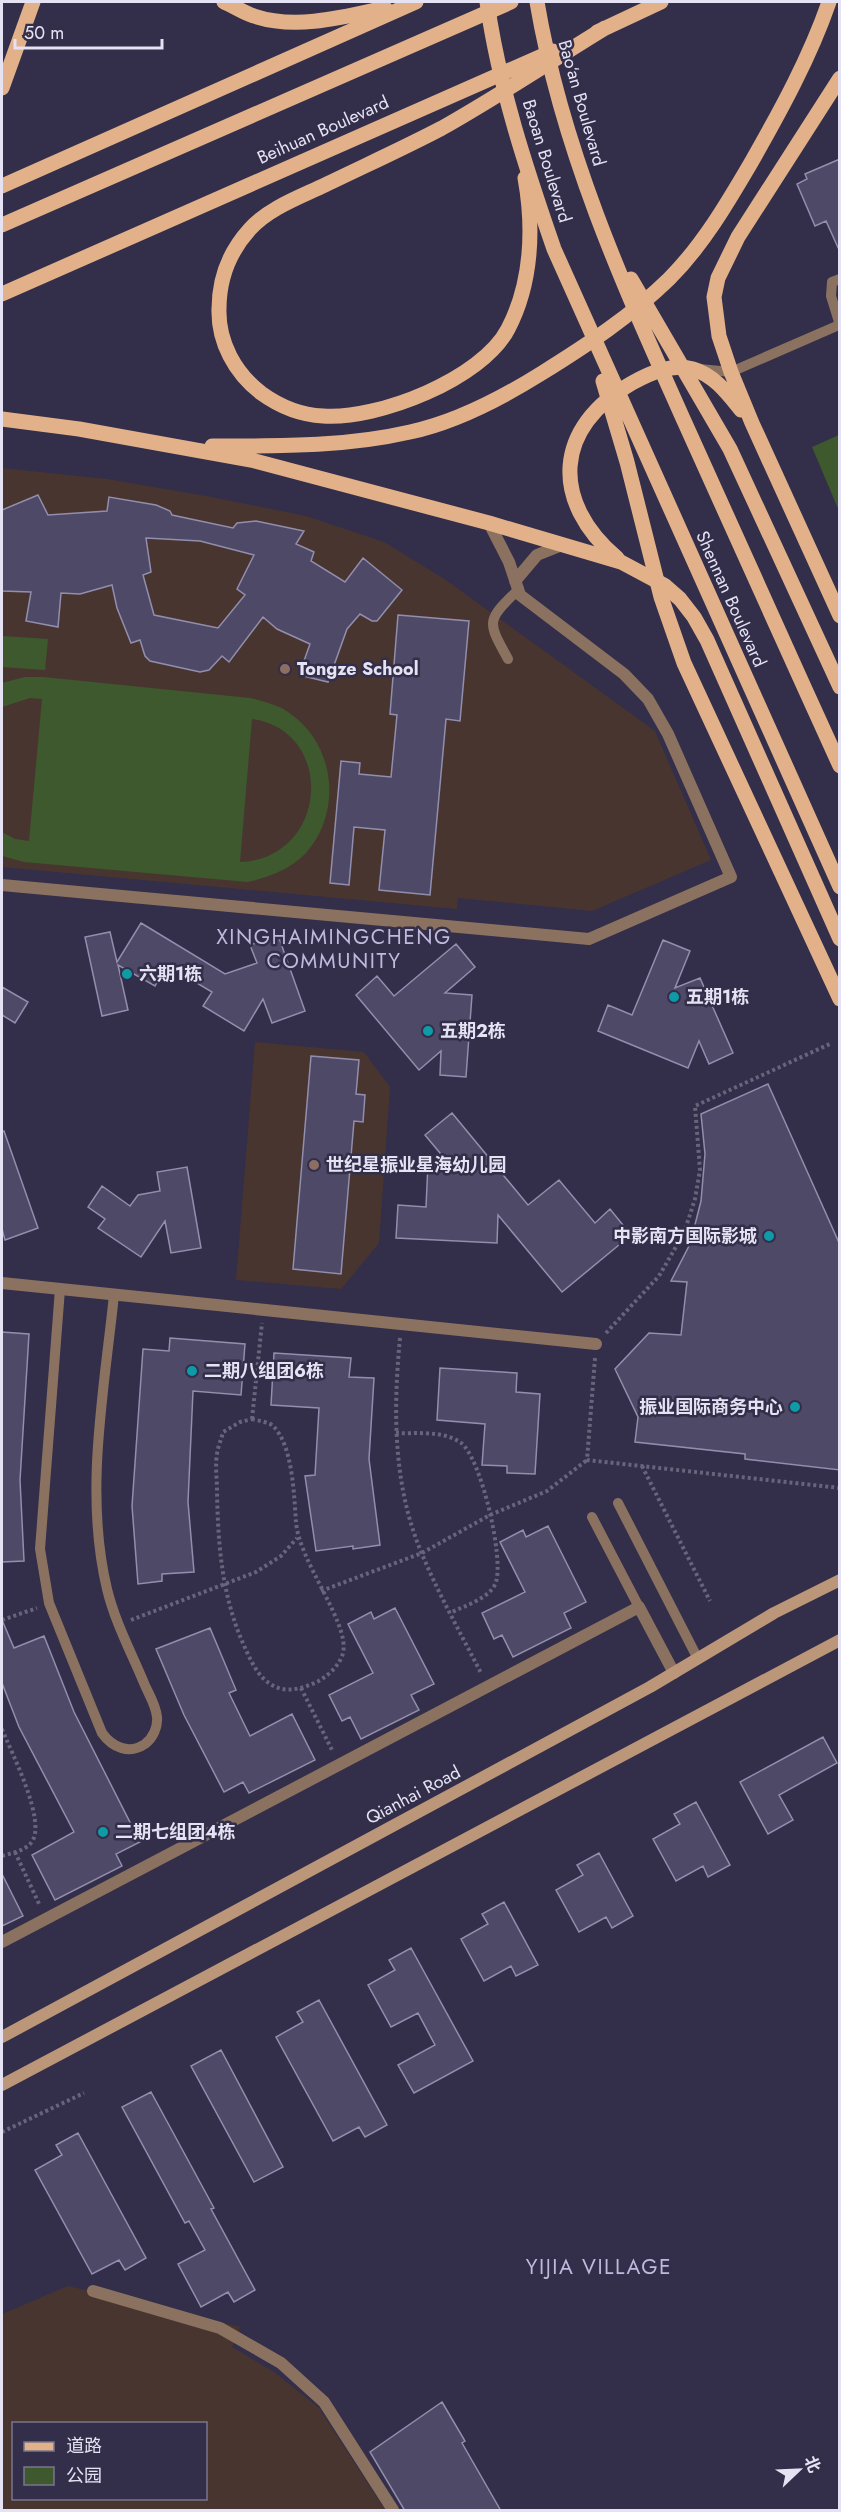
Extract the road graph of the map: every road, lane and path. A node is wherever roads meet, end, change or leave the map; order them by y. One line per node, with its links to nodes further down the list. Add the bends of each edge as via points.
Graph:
1 (33, 2): 11 (main road)
2 (224, 2): 3 (main road, via 255,16 291,22 333,20)
3 (415, 2): 13 (main road)
4 (487, 2): 12 (main road, Baoan Boulevard, bridge, via 503,85)
5 (511, 2): 15 (main road)
6 (537, 2): 14 (main road, Bao‘an Boulevard, bridge, via 559,105)
7 (661, 2): 9 (main road, Beihuan Boulevard)
8 (829, 2): 24 (main road, via 775,121 740,183 694,250 628,316 578,351 525,384 459,417 411,432 352,443 293,447)
9 (605, 28): 12 (main road, bridge, via 452,122 297,198 252,227 225,268 219,292 223,342 250,385 273,402 324,417 401,402 456,380 477,366 507,330 526,274 530,205); 17 (main road, Beihuan Boulevard)
10 (840, 78): 21 (main road, via 738,237 718,278 715,316)
11 (2, 88)
12 (522, 154): 19 (main road, Baoan Boulevard, bridge, via 554,249)
13 (2, 186)
14 (595, 213): 31 (main road, bridge, via 730,449); 32 (main road, Shennan Boulevard, bridge, via 650,345)
15 (2, 225)
16 (840, 279): 18 (lane, via 832,282 831,296)
17 (2, 294)
18 (839, 325): 21 (lane)
19 (587, 326): 34 (main road, Shennan Boulevard, bridge); 36 (main road, bridge, via 661,597 684,663)
20 (691, 368): 21 (lane); 23 (main road, via 713,380); 27 (main road, via 666,369 619,390 593,411 574,441 570,479 575,499 594,535)
21 (731, 372): 23 (main road)
22 (2, 419): 24 (main road)
23 (752, 423): 29 (main road)
24 (172, 445): 25 (main road, via 251,460)
25 (489, 523): 26 (main road); 28 (street)
26 (563, 545): 27 (main road); 28 (street, via 537,555)
27 (621, 562): 35 (main road, via 664,585 694,617)
28 (517, 586): 30 (lane, via 495,613 492,630); 33 (street, via 525,599 624,674 648,699 668,734 731,877 589,939)
29 (840, 616)
30 (508, 659)
31 (840, 687)
32 (840, 766)
33 (2, 885)
34 (840, 887)
35 (840, 939)
36 (840, 999)
37 (832, 1043): 43 (path, via 695,1107 700,1170 696,1199 684,1233 659,1276)
38 (2, 1282): 39 (street)
39 (60, 1289): 40 (street); 58 (lane, via 40,1549)
40 (114, 1295): 41 (street); 62 (lane, via 95,1491 100,1549)
41 (264, 1311): 42 (street); 44 (path)
42 (401, 1325): 43 (street); 45 (path)
43 (596, 1344): 46 (path)
44 (252, 1419): 52 (path, via 273,1425 284,1441); 55 (path, via 223,1432 216,1455)
45 (396, 1433): 50 (path, via 436,1434 460,1442 473,1458); 53 (path, via 404,1493)
46 (587, 1460): 47 (path); 50 (path, via 547,1491)
47 (641, 1466): 48 (path); 57 (path)
48 (840, 1488)
49 (618, 1503): 64 (lane)
50 (490, 1515): 53 (path); 60 (path, via 498,1568 495,1585 481,1598)
51 (592, 1517): 59 (lane)
52 (297, 1538): 55 (path, via 281,1556 256,1572); 56 (path)
53 (422, 1553): 56 (path); 60 (path)
54 (840, 1580): 64 (main road, Qianhai Road, via 774,1613)
55 (223, 1584): 62 (path); 67 (path, via 235,1626 252,1663 269,1683 287,1690)
56 (321, 1591): 67 (path, via 334,1612 343,1653 334,1669)
57 (710, 1601)
58 (49, 1603): 61 (path); 62 (lane, via 102,1733 112,1745 131,1749 153,1737 157,1715)
59 (639, 1608): 65 (street); 66 (street)
60 (450, 1613): 66 (path)
61 (2, 1620)
62 (119, 1624)
63 (840, 1640): 75 (main road)
64 (699, 1659): 65 (main road, Qianhai Road)
65 (674, 1674): 74 (main road, Qianhai Road)
66 (488, 1687): 69 (street)
67 (301, 1688): 69 (path)
68 (2, 1729): 70 (path, via 37,1824 33,1842)
69 (339, 1765): 72 (street)
70 (15, 1852): 71 (path); 72 (path)
71 (2, 1856)
72 (46, 1919): 73 (street)
73 (2, 1942)
74 (2, 2037)
75 (2, 2085)
76 (84, 2093): 77 (path)
77 (2, 2132)
78 (93, 2291): 79 (street, via 220,2328 281,2363 324,2402)
79 (393, 2511)

